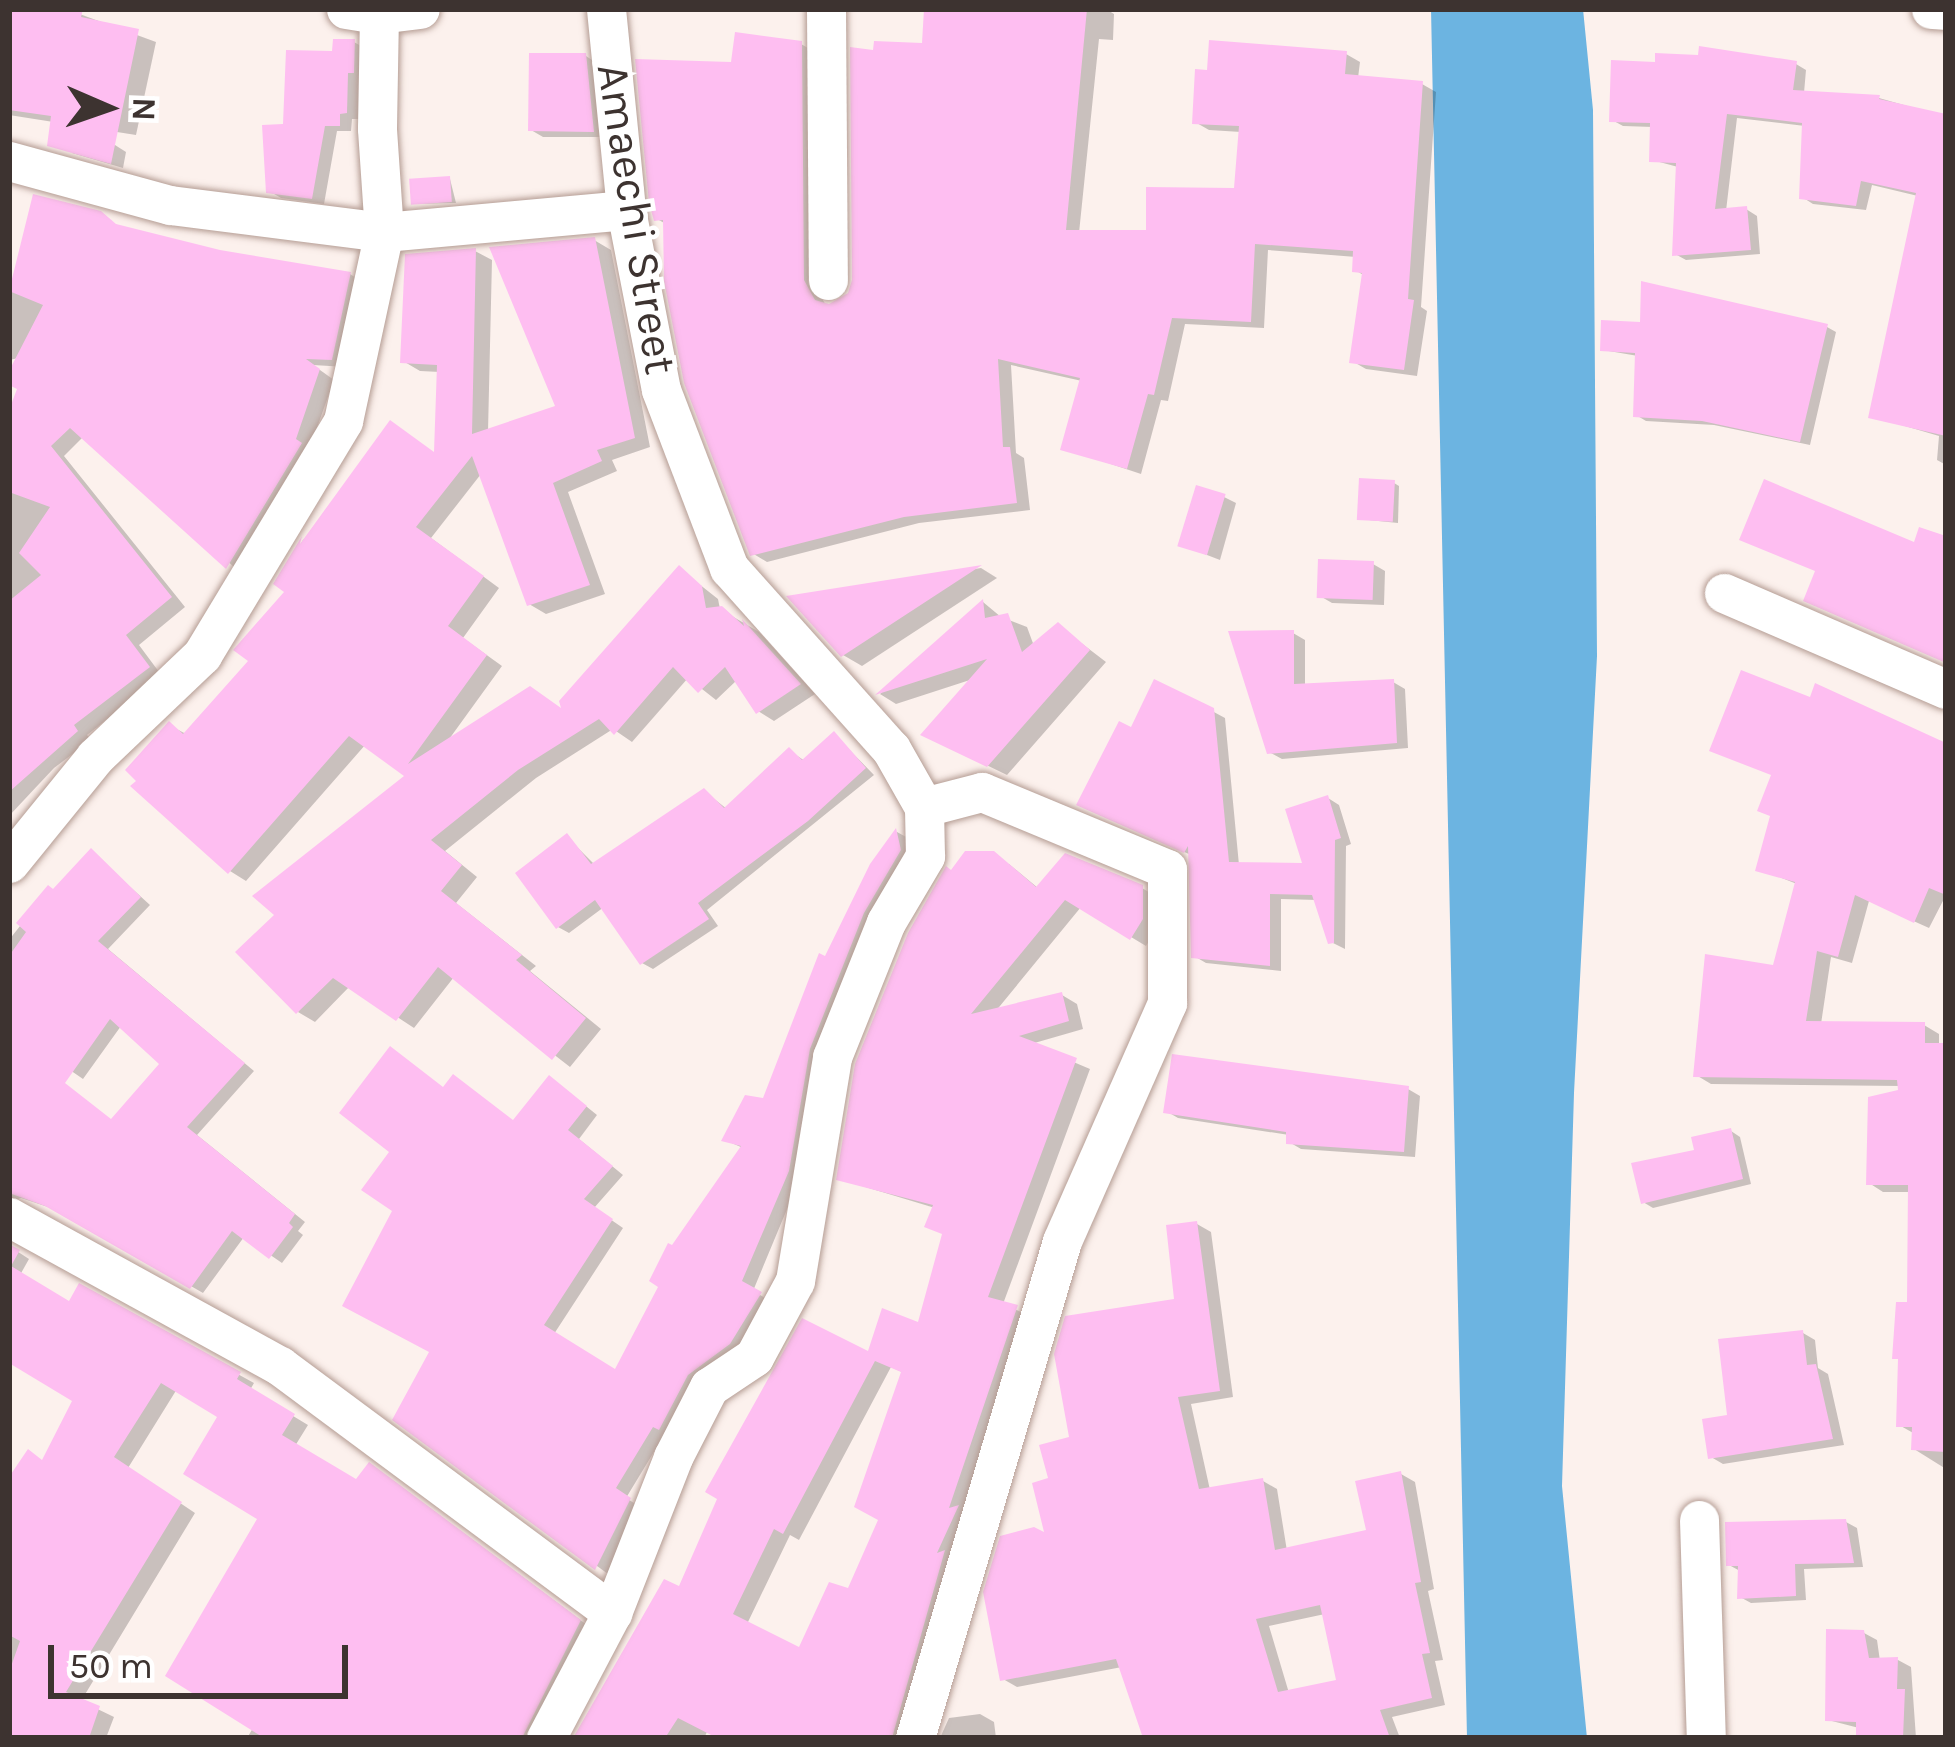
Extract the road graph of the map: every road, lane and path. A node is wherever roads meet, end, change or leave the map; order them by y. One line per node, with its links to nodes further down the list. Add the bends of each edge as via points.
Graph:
1 (420, 9): 6 (street)
2 (606, 9): 8 (street, Amaechi Street)
3 (826, 9): 10 (street)
4 (1930, 9): 5 (street)
5 (1946, 10)
6 (362, 12): 9 (street)
7 (9, 161): 9 (street, via 170,205)
8 (626, 210): 9 (street); 13 (street, Amaechi Street, via 661,390 729,568 891,749)
9 (384, 232): 14 (street, via 343,421 202,655 95,757)
10 (828, 280)
11 (1724, 593): 12 (street)
12 (1946, 689)
13 (924, 807): 17 (street, via 925,856 886,922 832,1057 795,1281 754,1357 709,1387); 19 (street, via 982,792 1167,869 1167,1003 1062,1241)
14 (9, 863)
15 (9, 1216): 17 (street, via 280,1366)
16 (1699, 1520): 20 (street)
17 (612, 1613): 18 (street)
18 (546, 1738)
19 (915, 1738)
20 (1706, 1738)

